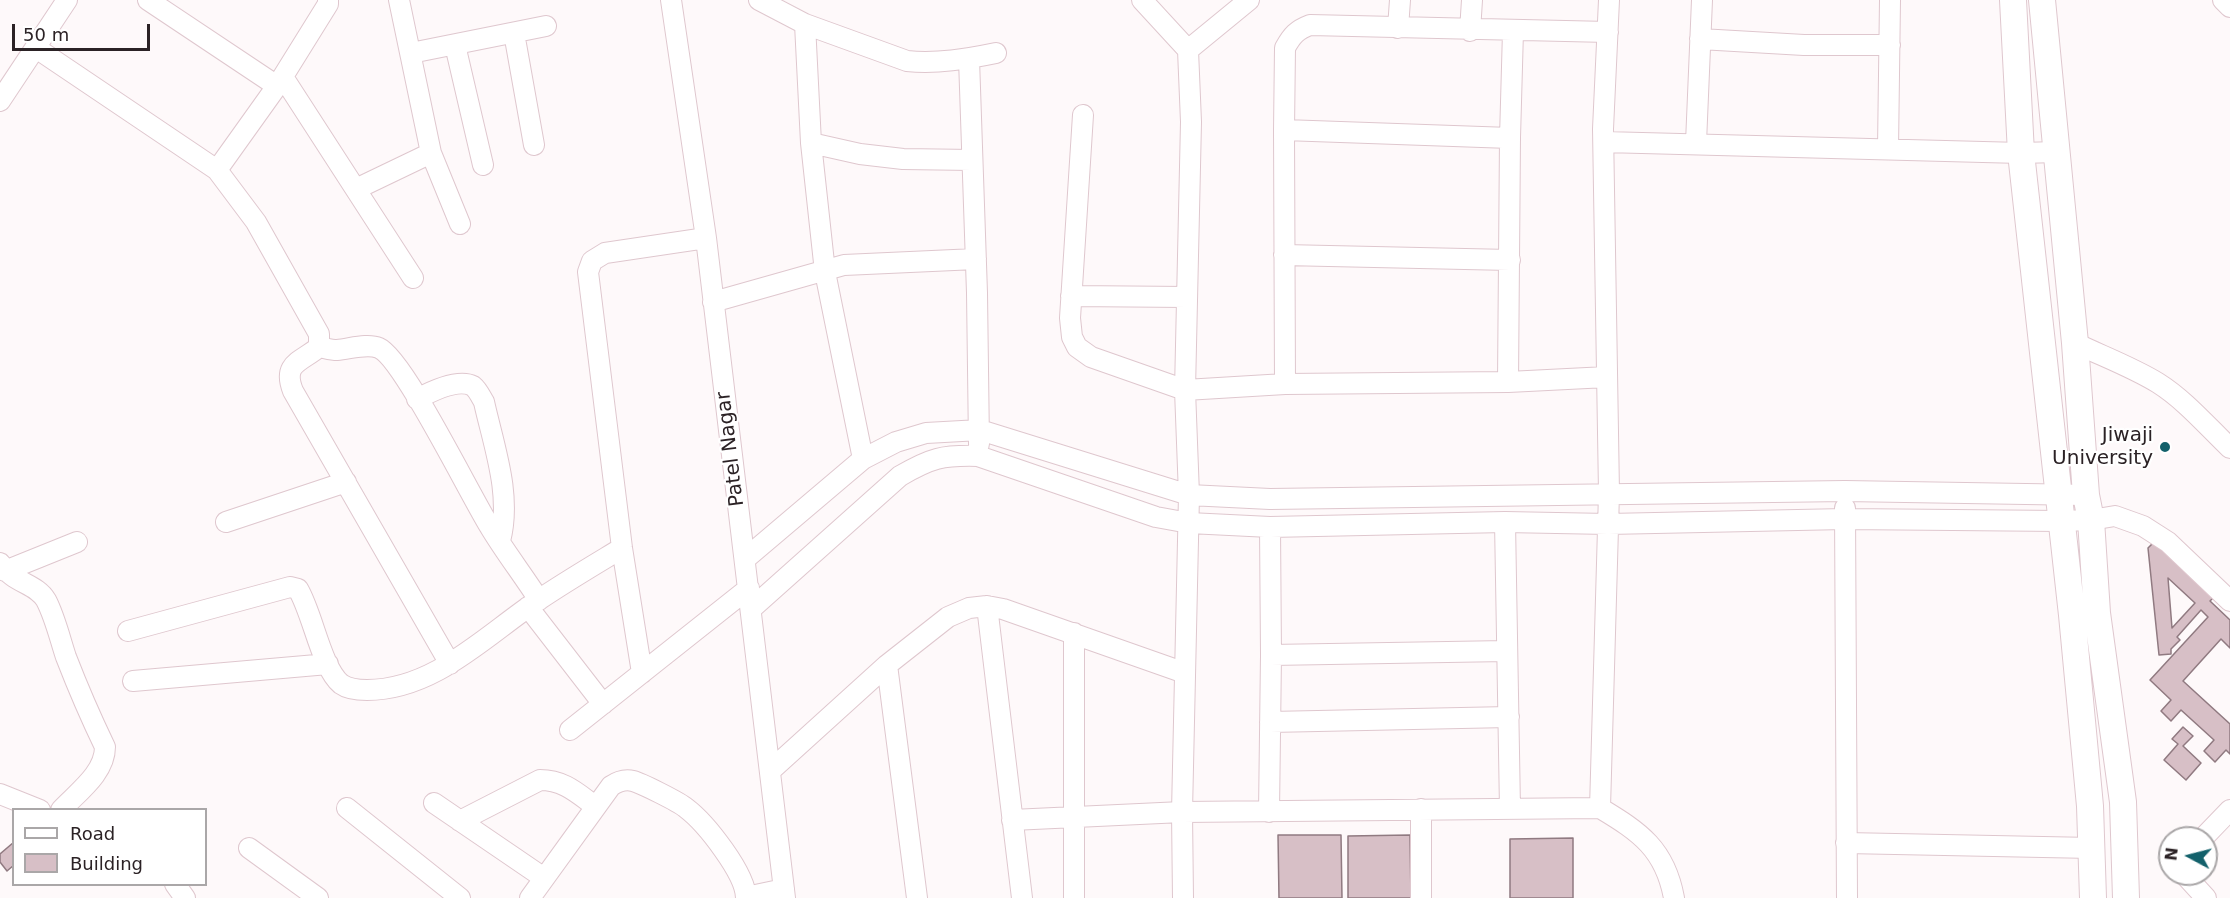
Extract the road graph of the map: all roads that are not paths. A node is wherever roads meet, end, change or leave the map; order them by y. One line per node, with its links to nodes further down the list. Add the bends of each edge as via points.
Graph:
1 (67, 0): 28 (street)
2 (148, 0): 33 (street)
3 (328, 0): 33 (street)
4 (399, 0): 30 (street)
5 (670, 0): 51 (street, Patel Nagar)
6 (759, 0): 18 (street)
7 (1142, 0): 29 (street)
8 (1249, 0): 29 (street)
9 (1400, 0): 20 (street)
10 (1472, 0): 21 (street)
11 (1609, 0): 23 (street)
12 (1702, 0): 25 (street)
13 (1890, 0): 27 (street)
14 (2013, 0): 45 (main road)
15 (2042, 0): 43 (main road)
16 (2223, 0): 17 (street)
17 (2230, 7)
18 (805, 24): 32 (street, via 907,61); 39 (street)
19 (546, 27): 24 (street)
20 (1398, 28): 21 (street); 36 (street, via 1310,25 1298,29 1285,48)
21 (1470, 31): 22 (street)
22 (1513, 31): 23 (street); 37 (street)
23 (1608, 32): 38 (street)
24 (514, 33): 26 (street); 41 (street)
25 (1700, 39): 27 (street); 40 (street)
26 (455, 45): 30 (street); 47 (street)
27 (1890, 45): 42 (street)
28 (36, 48): 34 (street); 48 (street)
29 (1188, 50): 58 (street, via 1191,122)
30 (411, 53): 44 (street)
31 (996, 53): 32 (street)
32 (969, 59): 46 (street)
33 (280, 81): 48 (street); 49 (street)
34 (0, 101)
35 (1083, 115): 57 (street)
36 (1284, 130): 37 (street); 52 (street)
37 (1510, 138): 54 (street)
38 (1604, 142): 40 (street); 62 (street)
39 (812, 143): 46 (street, via 903,159); 55 (street)
40 (1696, 143): 42 (street)
41 (534, 145)
42 (1888, 149): 45 (street)
43 (2057, 152): 45 (street); 60 (main road)
44 (431, 153): 49 (street); 50 (street)
45 (2021, 153): 74 (main road)
46 (972, 160): 53 (street)
47 (483, 165)
48 (218, 170): 61 (street, via 256,222 319,334)
49 (356, 189): 56 (street)
50 (460, 224)
51 (705, 238): 59 (street, Patel Nagar); 87 (street, via 605,253 592,261 588,272)
52 (1284, 255): 54 (street); 64 (street)
53 (976, 259): 55 (street, via 844,265); 67 (street)
54 (1510, 260): 63 (street)
55 (825, 272): 59 (street); 70 (street)
56 (413, 278)
57 (1071, 296): 58 (street); 65 (street, via 1071,338 1077,347 1091,357)
58 (1187, 297): 65 (street)
59 (713, 302): 88 (street, Patel Nagar)
60 (2074, 343): 68 (street, via 2159,384); 76 (main road)
61 (319, 347): 66 (street, via 379,348 402,373); 71 (street, via 295,363 288,379)
62 (1606, 376): 63 (street); 73 (street)
63 (1508, 382): 64 (street)
64 (1285, 384): 65 (street)
65 (1185, 390): 75 (street)
66 (417, 399): 85 (street); 85 (street, via 439,388 462,384 472,386 480,394 501,480 504,524)
67 (980, 430): 69 (street); 70 (street, via 926,433 896,442); 75 (street)
68 (2230, 448)
69 (978, 456): 82 (street, via 1156,517); 94 (street, via 947,455 900,476)
70 (863, 459): 88 (street)
71 (346, 482): 80 (street); 100 (street)
72 (1845, 491): 73 (street); 74 (street); 77 (street)
73 (1608, 493): 75 (street, via 1281,499); 83 (street)
74 (2058, 494): 76 (street); 79 (main road)
75 (1190, 495): 82 (street)
76 (2086, 495): 78 (main road)
77 (1845, 519): 79 (street); 83 (street); 126 (street)
78 (2091, 520): 79 (street); 91 (street, via 2115,516 2143,526 2168,542); 144 (main road, via 2097,613 2123,802)
79 (2061, 521): 128 (main road)
80 (226, 522)
81 (1505, 522): 83 (street); 84 (street); 97 (street)
82 (1189, 523): 84 (street); 103 (street)
83 (1608, 524): 116 (street)
84 (1270, 527): 98 (street)
85 (500, 540): 92 (street)
86 (77, 542): 89 (street)
87 (622, 548): 92 (street); 102 (street)
88 (745, 559): 90 (street, Patel Nagar)
89 (3, 567): 114 (street, via 18,581 40,592 46,601 105,747 99,771)
90 (749, 588): 94 (street, Patel Nagar); 102 (street)
91 (2230, 601)
92 (533, 604): 100 (street); 105 (street)
93 (987, 606): 96 (street); 101 (street, via 948,617); 123 (street)
94 (751, 609): 109 (street, Patel Nagar)
95 (128, 632): 99 (street, via 290,586 298,589 304,599)
96 (1074, 633): 103 (street); 122 (street)
97 (1506, 651): 98 (street); 106 (street)
98 (1272, 656): 107 (street)
99 (328, 664): 100 (street, via 342,686 358,690 384,690 418,681); 104 (street)
100 (450, 664)
101 (887, 665): 109 (street); 136 (street)
102 (642, 673): 105 (street)
103 (1185, 673): 120 (street)
104 (133, 681)
105 (603, 704): 108 (street)
106 (1509, 717): 107 (street); 118 (street)
107 (1270, 722): 121 (street)
108 (570, 730)
109 (770, 771): 131 (street, Patel Nagar)
110 (0, 794): 113 (street)
111 (434, 803): 124 (street)
112 (596, 806): 124 (street, via 566,784 540,780); 129 (street); 135 (street, via 611,786 633,781 686,807 736,868 746,887)
113 (35, 808)
114 (63, 808)
115 (347, 808): 133 (street)
116 (1600, 808): 118 (street); 141 (street, via 1632,827 1659,854)
117 (1421, 809): 118 (street); 121 (street); 140 (street)
118 (1510, 809)
119 (2230, 810): 125 (street)
120 (1182, 812): 121 (street); 122 (street); 139 (street)
121 (1269, 812)
122 (1073, 817): 123 (street); 138 (street)
123 (1012, 820): 137 (street)
124 (460, 821): 129 (street)
125 (2215, 826)
126 (1846, 843): 128 (street); 142 (street)
127 (249, 848): 132 (street)
128 (2092, 848): 143 (main road)
129 (544, 878): 134 (street)
130 (2195, 886): 145 (street)
131 (785, 894): 135 (street)
132 (318, 898)
133 (460, 898)
134 (530, 898)
135 (746, 898)
136 (917, 898)
137 (1022, 898)
138 (1074, 898)
139 (1183, 898)
140 (1421, 898)
141 (1674, 898)
142 (1847, 898)
143 (2093, 898)
144 (2126, 898)
145 (2206, 898)

